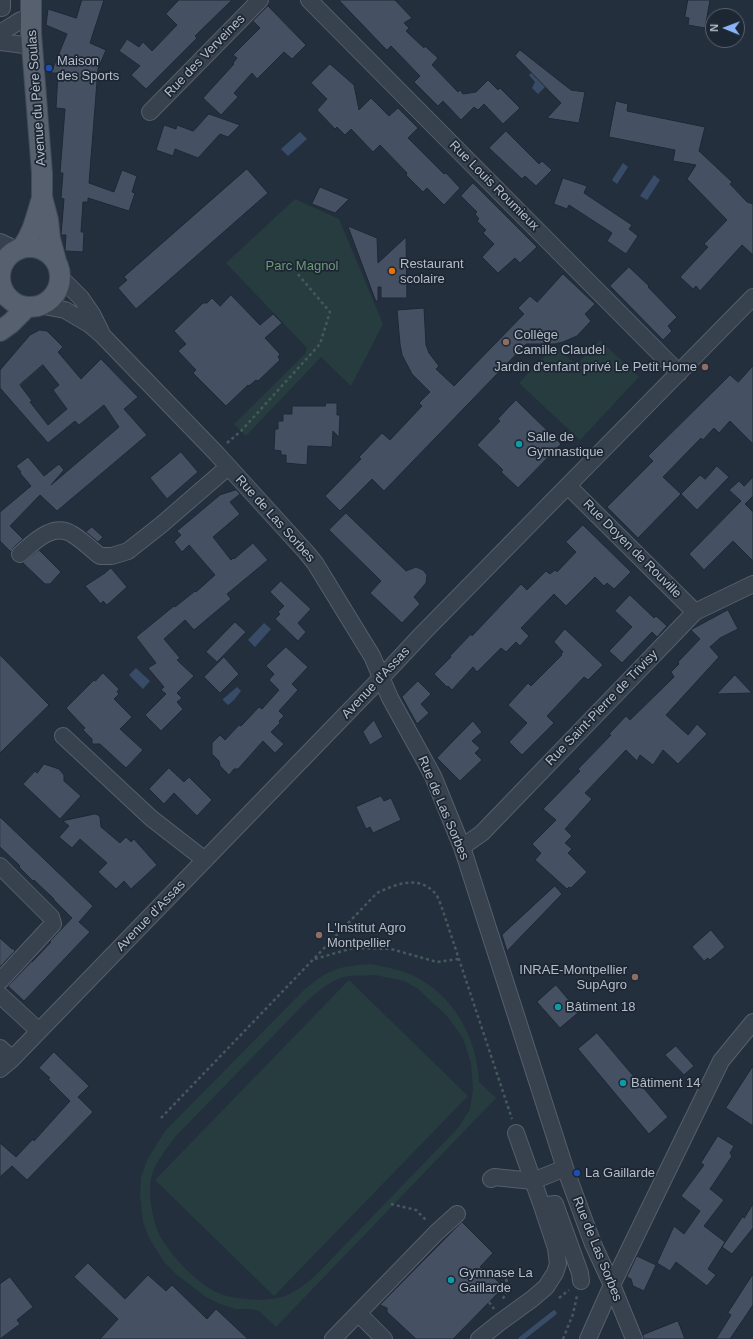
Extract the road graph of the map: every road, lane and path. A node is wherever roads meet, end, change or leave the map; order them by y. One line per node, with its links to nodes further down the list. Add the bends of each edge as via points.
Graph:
1 (260, 0): 7 (street, Rue des Verveines)
2 (309, 0): 18 (street, Rue Louis Roumieux)
3 (31, 9): 4 (street, via 21,20); 6 (main road, Avenue du Père Soulas)
4 (0, 33)
5 (0, 42): 6 (street)
6 (32, 46): 8 (main road, Avenue du Père Soulas)
7 (150, 112)
8 (42, 197): 9 (main road, Avenue du Père Soulas, via 29,238); 10 (main road, Avenue du Père Soulas)
9 (13, 246): 10 (main road, via 32,247 49,253); 11 (main road)
10 (58, 269): 15 (main road, via 59,286 54,295 48,301); 17 (street, Rue de Las Sorbes, via 85,303)
11 (0, 270): 14 (main road)
12 (296, 272): 19 (path, via 330,312 320,344 241,431)
13 (753, 297): 18 (street, Avenue d'Assas)
14 (3, 301): 15 (main road, via 11,300 18,304)
15 (33, 306): 16 (main road); 17 (street, Rue de Las Sorbes, via 65,310)
16 (0, 331)
17 (102, 335): 19 (street, Rue de Las Sorbes)
18 (679, 373): 21 (street, Avenue d'Assas)
19 (216, 453): 20 (street, Rue de Las Sorbes)
20 (228, 467): 22 (street, via 128,551 112,556 100,556 72,534 59,530 43,535); 25 (street, Rue de Las Sorbes, via 315,563 372,656)
21 (568, 486): 24 (street, Rue Doyen de Rouville); 25 (street, Avenue d'Assas)
22 (20, 554)
23 (753, 584): 24 (street, Rue Saint-Pierre de Trivisy)
24 (695, 612): 27 (street, Rue Saint-Pierre de Trivisy, via 482,832)
25 (381, 678): 27 (street, Rue de Las Sorbes, via 433,776); 28 (street, Avenue d'Assas)
26 (63, 736): 28 (street, via 151,818)
27 (462, 847): 40 (street, Rue de Las Sorbes)
28 (205, 860): 35 (street, Avenue d'Assas)
29 (0, 866): 32 (street, via 50,917 53,924)
30 (315, 959): 31 (path, via 353,948 391,950 437,962); 31 (path, via 377,893 397,884 412,882 422,884 436,894); 38 (path)
31 (458, 959): 39 (path)
32 (0, 981)
33 (0, 995): 35 (street)
34 (753, 1022): 49 (street, via 721,1061)
35 (40, 1030): 37 (street, Avenue d'Assas)
36 (0, 1048): 37 (street)
37 (6, 1064)
38 (161, 1118)
39 (516, 1133): 42 (street)
40 (565, 1168): 42 (street); 49 (street, Rue de Las Sorbes, via 593,1244)
41 (491, 1179): 42 (street, via 494,1177)
42 (533, 1181): 44 (street)
43 (391, 1204): 46 (path, via 416,1210)
44 (542, 1206): 48 (street, via 555,1204); 54 (street, via 556,1248 558,1264 555,1273 546,1287)
45 (457, 1214): 46 (street)
46 (438, 1232): 51 (street)
47 (498, 1270): 50 (path, via 506,1278 508,1285 507,1293)
48 (581, 1281): 55 (path, via 573,1314)
49 (612, 1285): 56 (street); 57 (street, Rue de Las Sorbes)
50 (495, 1310)
51 (358, 1313): 52 (street); 53 (street)
52 (338, 1337)
53 (384, 1339)
54 (480, 1339)
55 (563, 1339)
56 (588, 1339)
57 (634, 1339)

